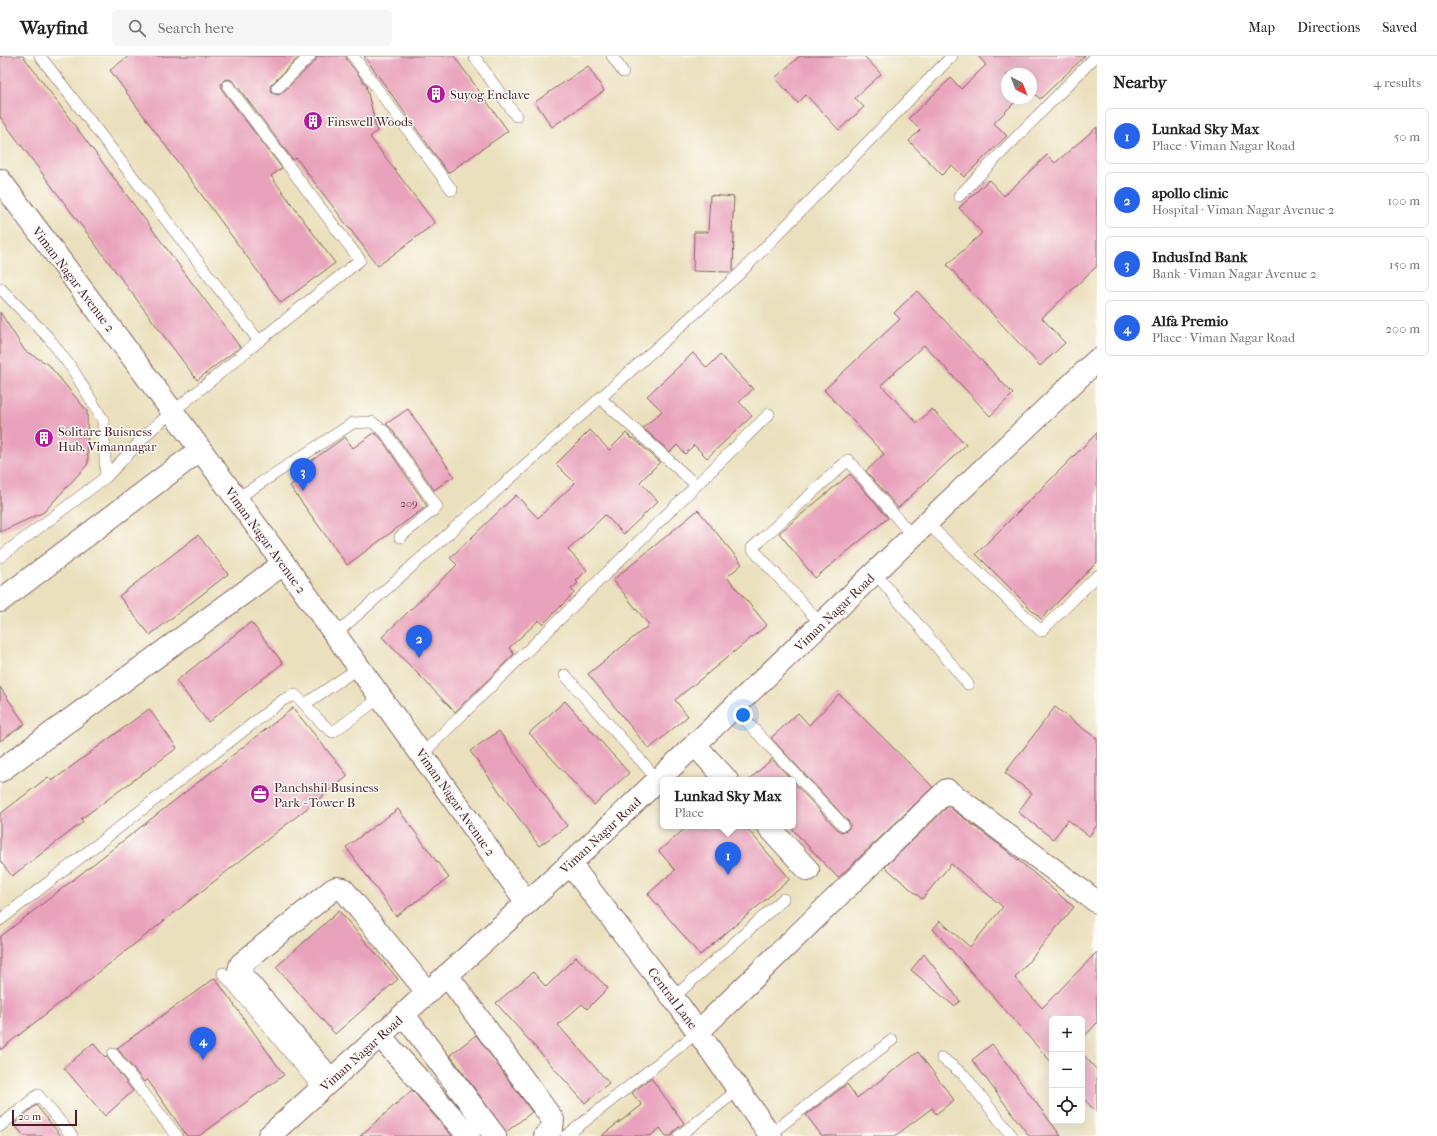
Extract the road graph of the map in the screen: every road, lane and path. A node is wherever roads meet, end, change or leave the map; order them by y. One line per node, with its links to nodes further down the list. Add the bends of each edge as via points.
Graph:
1 (40, 56): 16 (lane)
2 (310, 56): 10 (lane)
3 (353, 56): 13 (lane)
4 (474, 56): 11 (lane)
5 (612, 56): 8 (lane)
6 (952, 56): 18 (lane, via 738,275)
7 (1096, 56): 14 (lane)
8 (623, 72)
9 (228, 86): 16 (lane, via 360,260)
10 (277, 88)
11 (516, 116)
12 (0, 180): 19 (street, Viman Nagar Avenue 2)
13 (452, 190)
14 (959, 196)
15 (0, 288): 22 (lane, via 48,337 73,370 103,420)
16 (259, 342): 19 (lane)
17 (1097, 360): 25 (street, Viman Nagar Road)
18 (600, 398): 23 (lane); 33 (lane)
19 (172, 412): 21 (street, Viman Nagar Avenue 2); 22 (lane)
20 (769, 414): 23 (lane)
21 (200, 450): 24 (street, Viman Nagar Avenue 2); 31 (street)
22 (106, 477): 27 (lane)
23 (696, 485): 41 (lane)
24 (236, 500): 26 (lane, via 354,423 372,422 385,432 437,507); 28 (street, Viman Nagar Avenue 2)
25 (920, 530): 29 (street, Viman Nagar Road); 30 (lane, via 1041,631); 32 (lane, via 848,460 752,548)
26 (400, 537)
27 (0, 557)
28 (283, 564): 33 (street, Viman Nagar Avenue 2); 42 (street)
29 (875, 573): 32 (street, Viman Nagar Road); 36 (lane)
30 (1097, 576)
31 (0, 601)
32 (821, 624): 39 (street, Viman Nagar Road)
33 (336, 634): 34 (street, Viman Nagar Avenue 2)
34 (360, 667): 37 (street, Viman Nagar Avenue 2); 38 (lane)
35 (565, 675): 45 (lane)
36 (968, 684)
37 (381, 697): 38 (lane, via 334,732 325,727); 41 (street, Viman Nagar Avenue 2)
38 (305, 704): 53 (lane, via 295,695 283,700)
39 (734, 708): 40 (street, Viman Nagar Road); 46 (lane)
40 (695, 745): 43 (street, Viman Nagar Road); 44 (street)
41 (422, 754): 52 (street, Viman Nagar Avenue 2)
42 (0, 771)
43 (661, 777)
44 (724, 777)
45 (658, 780): 48 (street, Viman Nagar Road)
46 (843, 825)
47 (771, 829): 49 (street)
48 (570, 864): 52 (street, Viman Nagar Road); 57 (street, Central Lane)
49 (808, 870)
50 (783, 899): 57 (lane)
51 (1097, 902): 59 (street, via 947,790)
52 (527, 903): 55 (street, Viman Nagar Road)
53 (0, 920)
54 (223, 973): 64 (lane)
55 (448, 975): 56 (street, Viman Nagar Road); 73 (street, via 553,1120 552,1128)
56 (428, 993): 58 (street, Viman Nagar Road); 64 (street, via 343,889 336,888 241,964 239,970 244,978)
57 (674, 998): 59 (street, Central Lane)
58 (404, 1014): 60 (street, Viman Nagar Road); 72 (street)
59 (698, 1032): 65 (street, Central Lane); 74 (lane)
60 (380, 1036): 64 (street, Viman Nagar Road); 71 (street)
61 (892, 1040): 67 (lane)
62 (113, 1054): 69 (lane)
63 (942, 1058): 76 (lane, via 964,1075)
64 (326, 1085): 70 (street, Viman Nagar Road)
65 (738, 1090): 67 (street, Central Lane); 75 (lane)
66 (0, 1126): 68 (lane, via 38,1095)
67 (770, 1135)
68 (72, 1136)
69 (177, 1136)
70 (269, 1136)
71 (469, 1136)
72 (495, 1136)
73 (546, 1136)
74 (566, 1136)
75 (679, 1136)
76 (1012, 1136)

